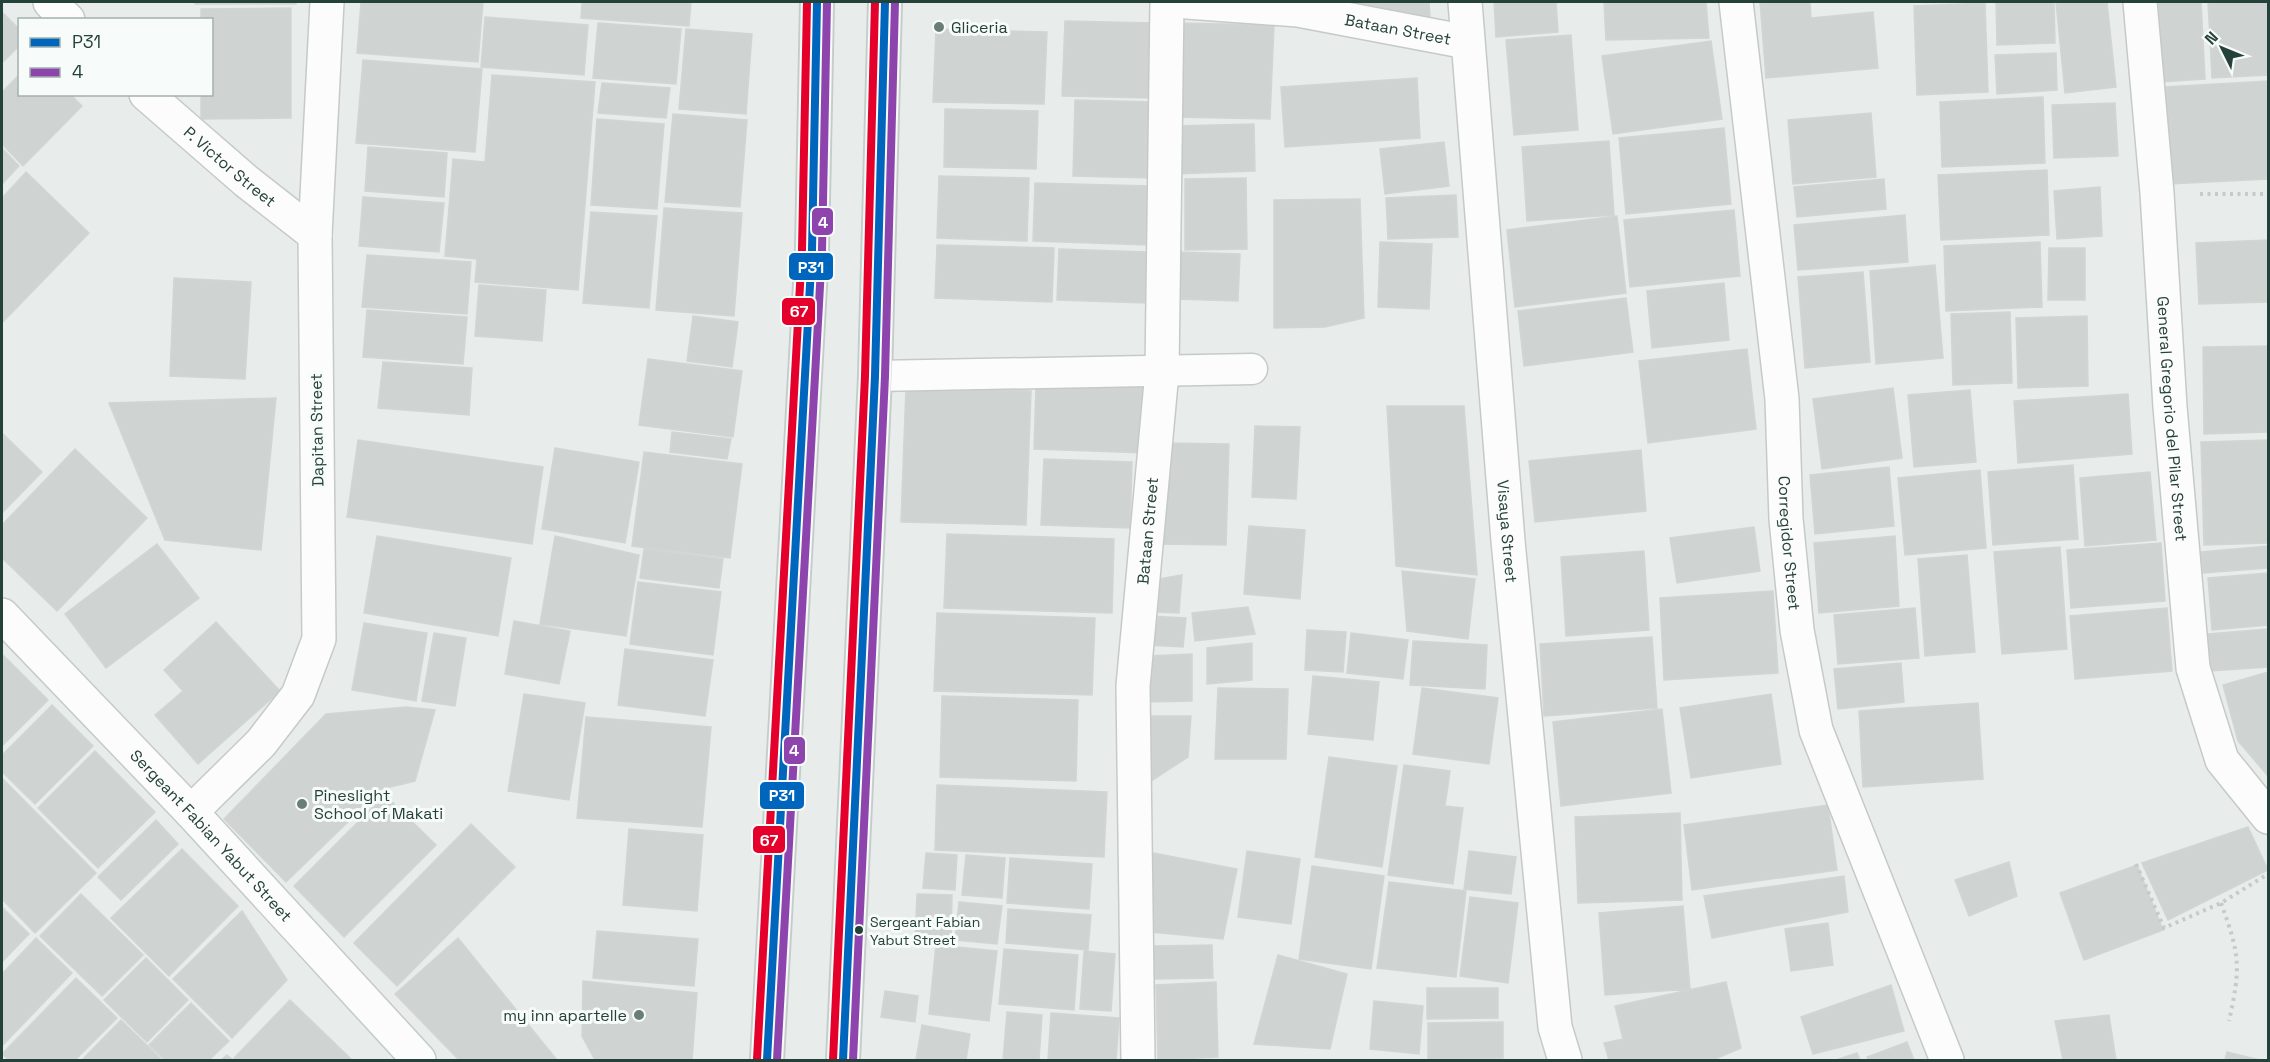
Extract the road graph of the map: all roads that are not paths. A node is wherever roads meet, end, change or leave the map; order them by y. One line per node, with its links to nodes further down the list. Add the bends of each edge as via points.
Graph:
1 (50, 2): 10 (street)
2 (327, 2): 13 (street, Dapitan Street)
3 (817, 2): 21 (main road, via 812,249)
4 (885, 2): 16 (main road)
5 (1167, 2): 15 (street, Bataan Street)
6 (1187, 2): 11 (street, Bataan Street, via 1298,10)
7 (1465, 2): 11 (street, Visaya Street)
8 (1736, 2): 25 (street, Corregidor Street, via 1782,399 1786,519 1797,630 1816,730)
9 (2140, 2): 19 (street, General Gregorio del Pilar Street, via 2157,193 2169,407 2193,668 2222,760)
10 (66, 18)
11 (1467, 42): 24 (street, Visaya Street, via 1509,553 1555,1027)
12 (148, 96): 13 (street, P. Victor Street, via 237,174)
13 (315, 235): 18 (street, Dapitan Street, via 319,639 298,694 261,743)
14 (1252, 369): 15 (lane)
15 (1162, 372): 16 (lane); 23 (street, Bataan Street, via 1132,686)
16 (875, 376): 22 (main road)
17 (2, 615): 18 (street, Sergeant Fabian Yabut Street)
18 (191, 812): 20 (street, Sergeant Fabian Yabut Street)
19 (2268, 817)
20 (418, 1060)
21 (767, 1060)
22 (843, 1060)
23 (1138, 1060)
24 (1565, 1060)
25 (1947, 1060)

